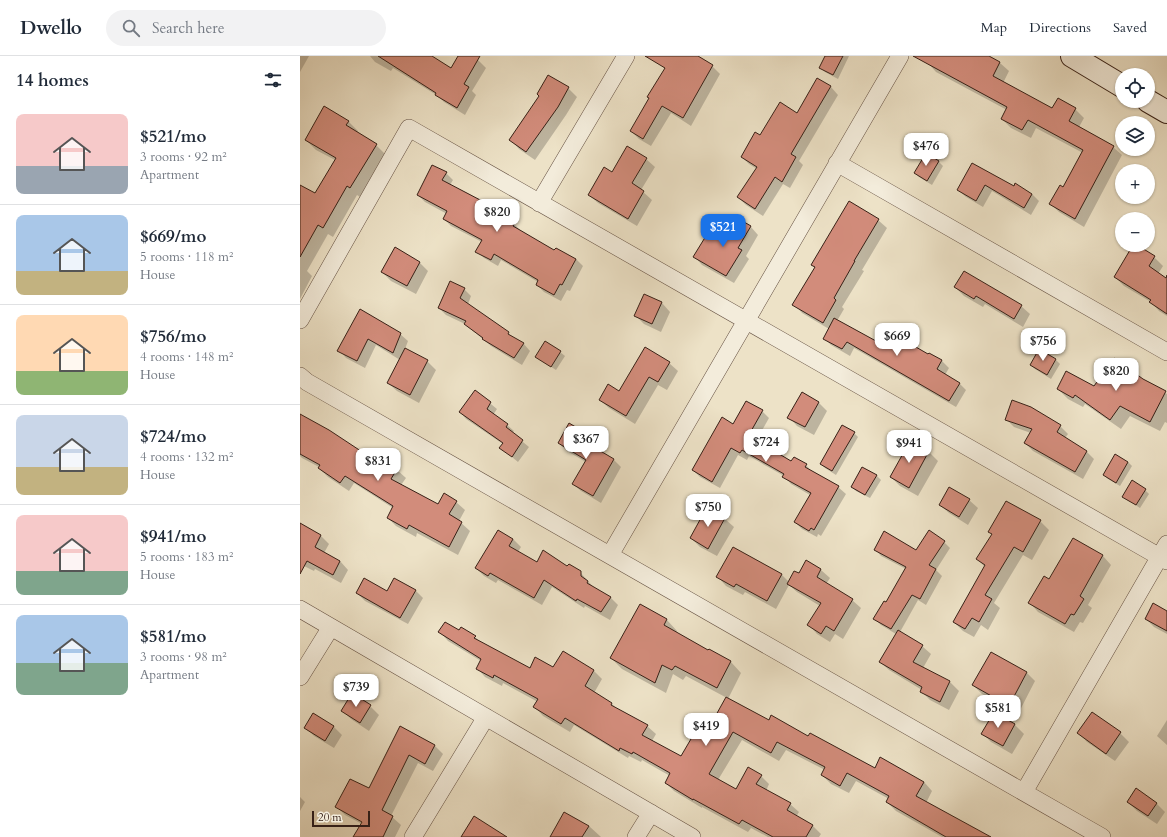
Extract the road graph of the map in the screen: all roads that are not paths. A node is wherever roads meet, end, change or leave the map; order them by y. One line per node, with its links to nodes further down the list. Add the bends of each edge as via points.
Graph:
1 (626, 56): 8 (street)
2 (900, 56): 7 (street)
3 (1072, 56): 4 (street)
4 (1115, 82)
5 (1155, 105): 6 (street)
6 (1167, 112)
7 (837, 163): 10 (street); 11 (street)
8 (539, 203): 9 (street, via 409,128); 10 (street)
9 (300, 320)
10 (746, 321): 13 (street); 14 (street)
11 (1167, 352)
12 (300, 376): 13 (street)
13 (610, 554): 19 (street)
14 (1164, 554): 19 (street)
15 (300, 609): 16 (street)
16 (331, 627): 17 (street); 18 (street)
17 (300, 677)
18 (486, 717): 20 (street); 21 (street)
19 (1024, 792): 24 (street)
20 (651, 813): 22 (street); 23 (street)
21 (413, 837)
22 (636, 837)
23 (692, 837)
24 (1102, 837)

